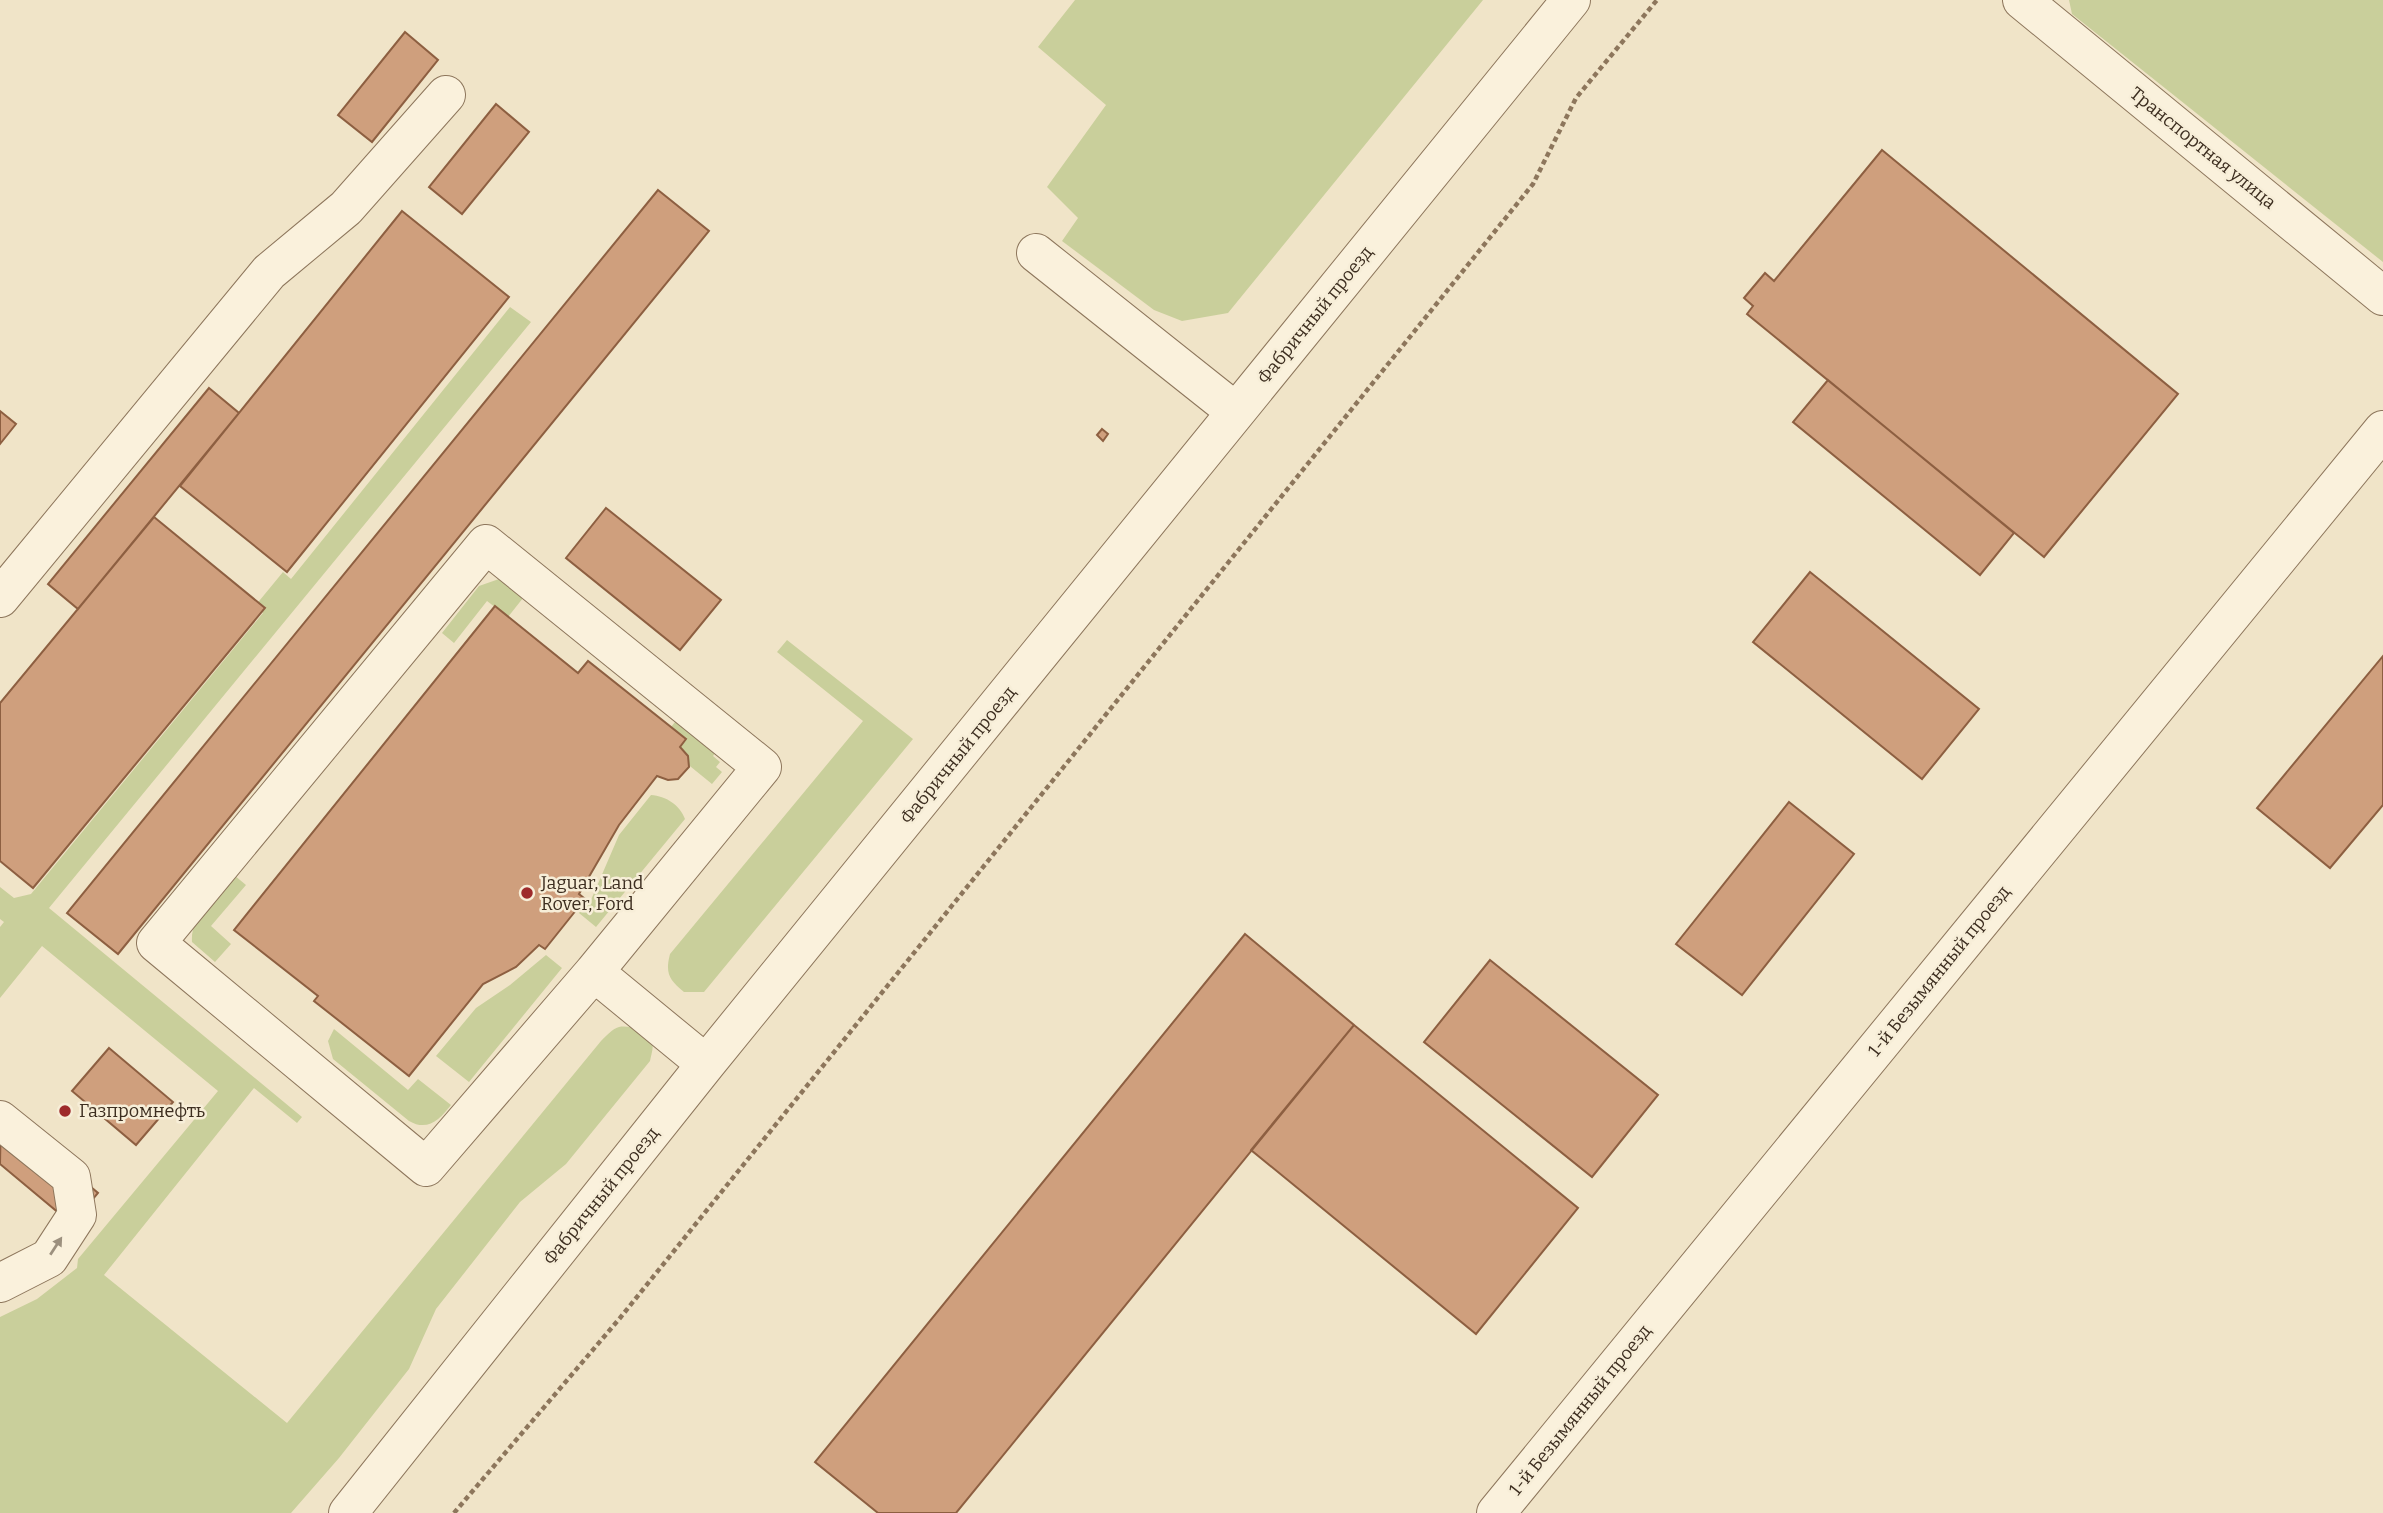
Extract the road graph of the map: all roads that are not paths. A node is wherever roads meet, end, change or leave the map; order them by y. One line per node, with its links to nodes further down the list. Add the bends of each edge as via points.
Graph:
1 (1571, 0): 6 (street, Фабричный проезд)
2 (2022, 0): 5 (street, Транспортная улица)
3 (446, 95): 8 (street, via 346,208 269,272)
4 (1036, 253): 6 (street)
5 (2383, 296)
6 (1236, 412): 10 (street, Фабричный проезд)
7 (2383, 430): 14 (street, 1-й Безымянный проезд)
8 (0, 598)
9 (594, 972): 9 (street, via 762,767 486,544 156,943 426,1167); 10 (street)
10 (706, 1064): 13 (street, Фабричный проезд)
11 (0, 1120): 12 (street, one-way to 11, via 49,1258 77,1215 71,1177)
12 (0, 1283)
13 (348, 1513)
14 (1496, 1513)

